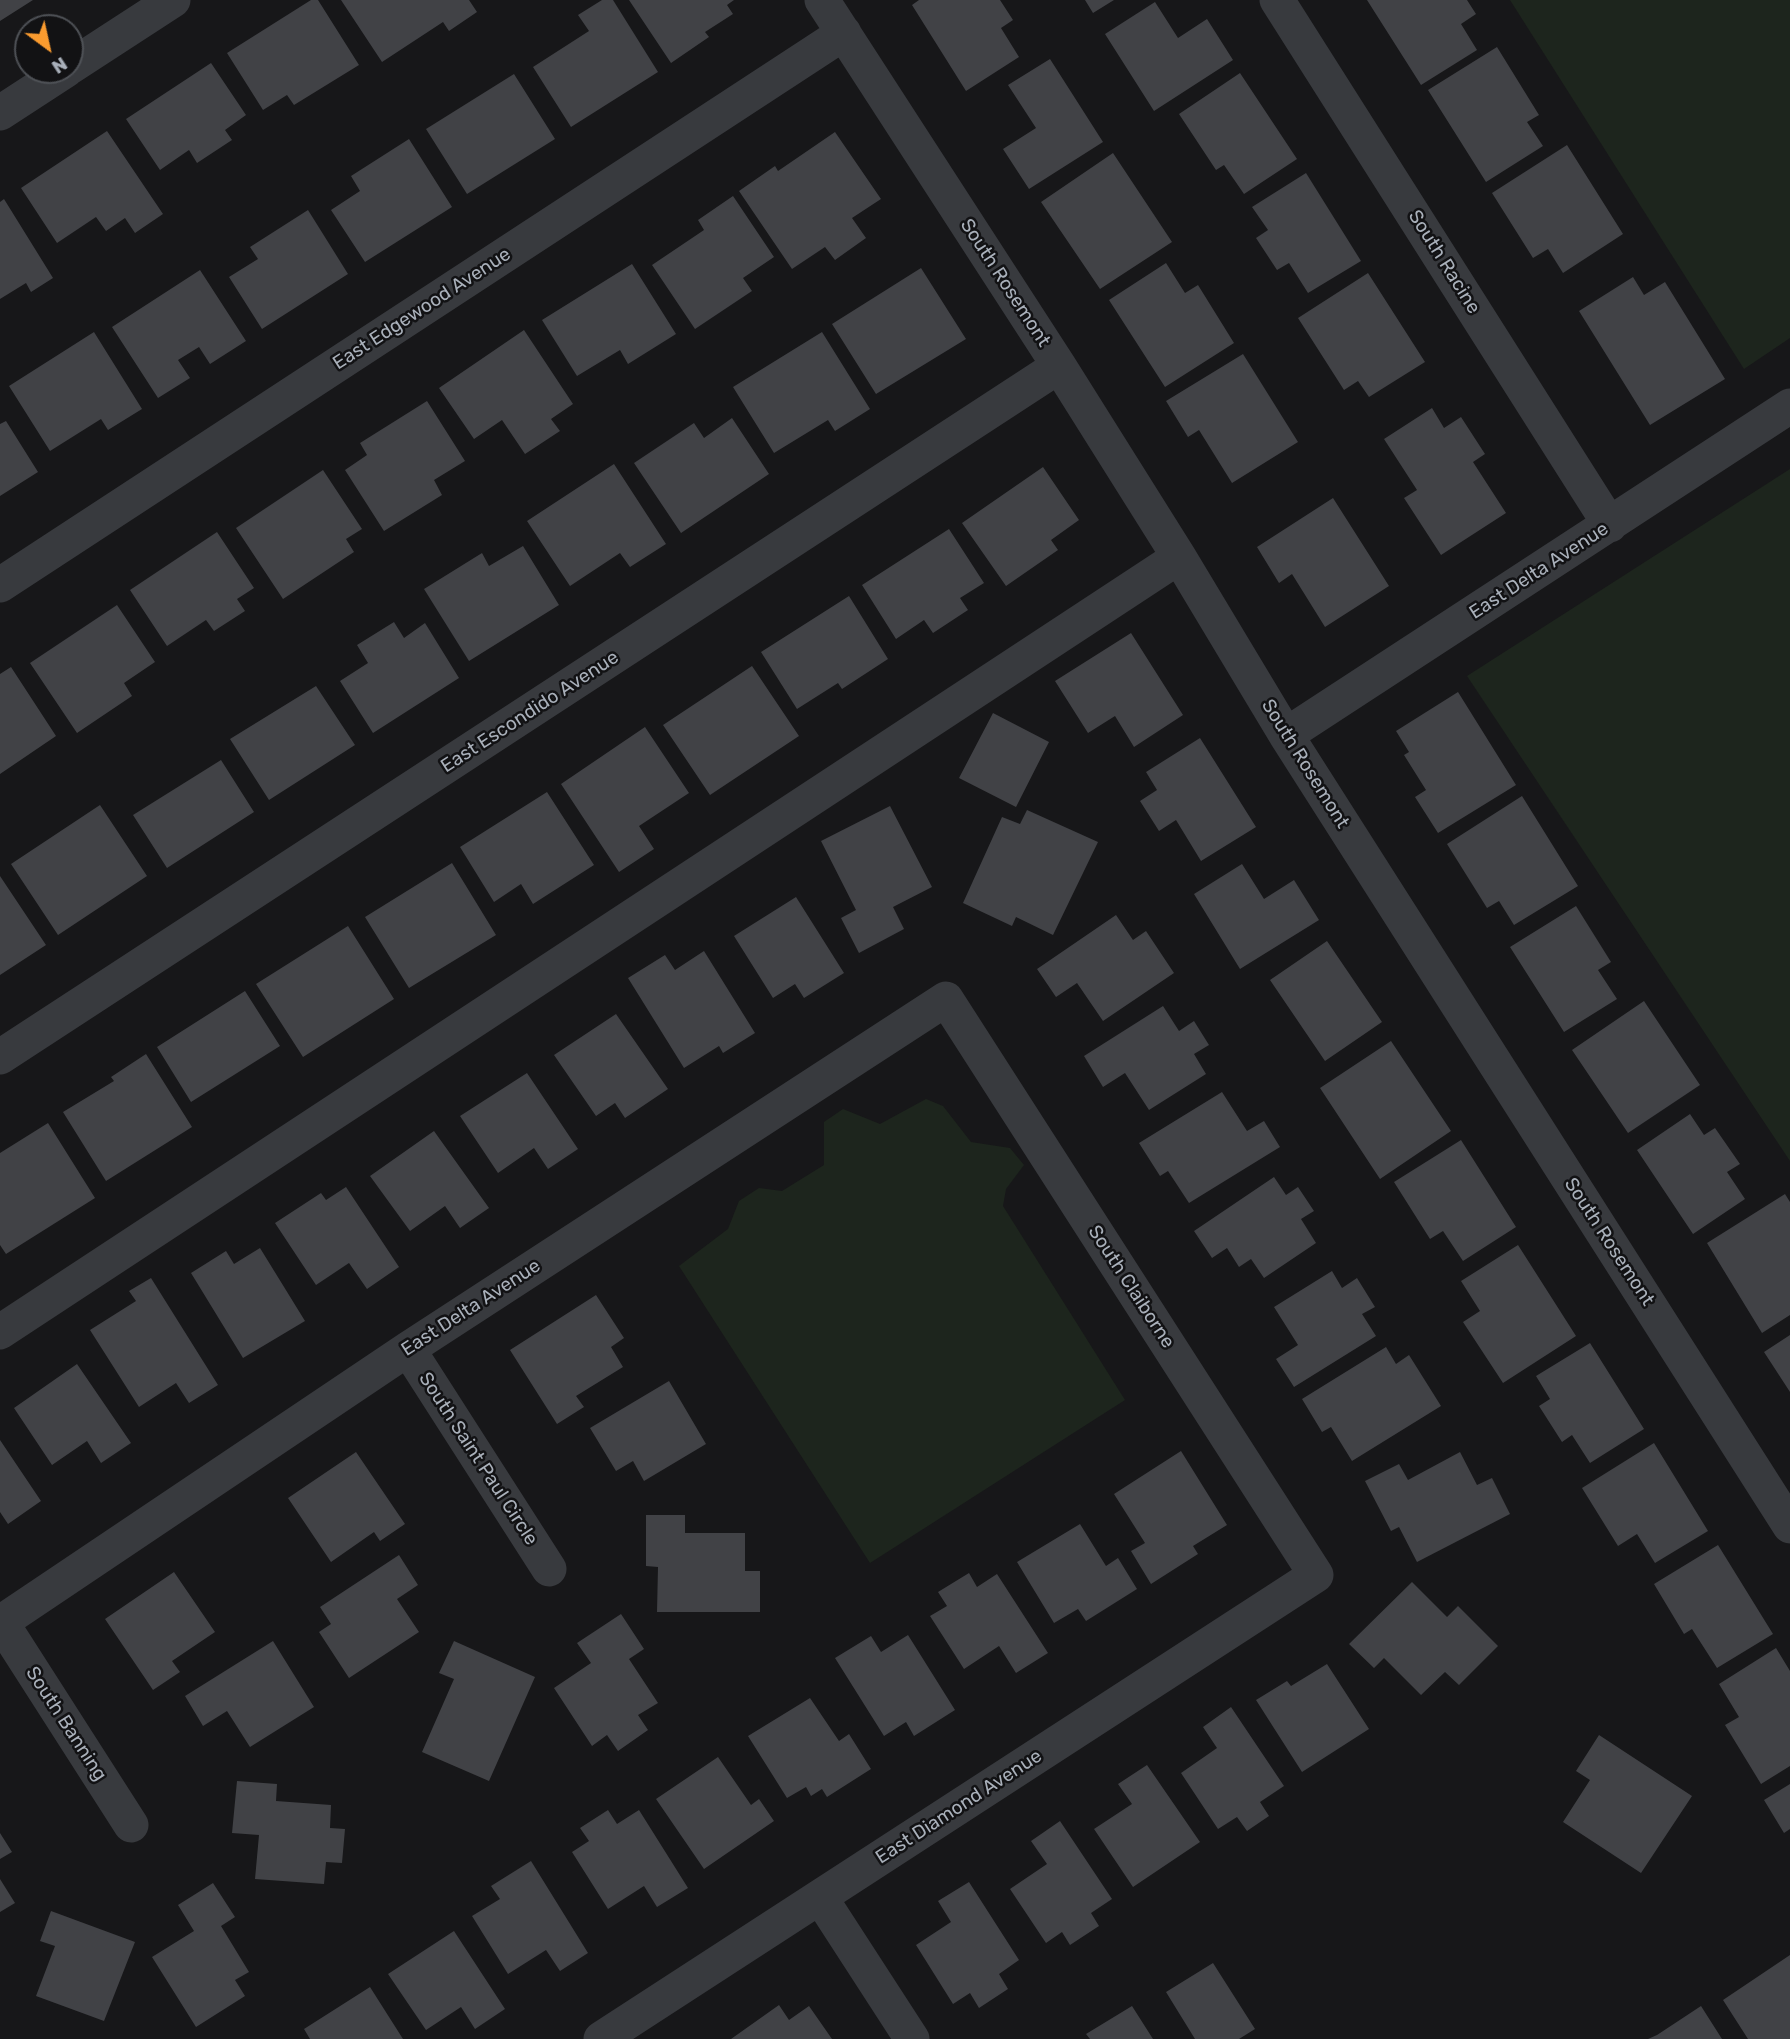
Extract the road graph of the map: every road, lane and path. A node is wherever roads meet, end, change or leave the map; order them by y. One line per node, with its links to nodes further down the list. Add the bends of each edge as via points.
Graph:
1 (173, 0): 5 (street)
2 (822, 0): 4 (street, South Rosemont)
3 (1277, 0): 10 (street, South Racine)
4 (844, 33): 8 (street, South Rosemont); 12 (street, East Edgewood Avenue)
5 (84, 58)
6 (44, 84): 7 (street)
7 (0, 113)
8 (1059, 366): 11 (street, South Rosemont); 15 (street, East Escondido Avenue)
9 (1790, 406): 10 (street, East Delta Avenue)
10 (1611, 525): 13 (street, East Delta Avenue)
11 (1179, 557): 13 (street, South Rosemont); 16 (street)
12 (0, 585)
13 (1286, 735): 18 (street, South Rosemont)
14 (946, 999): 17 (street, East Delta Avenue); 20 (street, South Claiborne)
15 (0, 1057)
16 (0, 1332)
17 (408, 1349): 19 (street, South Saint Paul Circle); 21 (street, East Delta Avenue)
18 (1790, 1526)
19 (549, 1569)
20 (1316, 1575): 23 (street, East Diamond Avenue)
21 (1, 1623): 22 (street, South Banning)
22 (131, 1825)
23 (820, 1897): 24 (street, East Diamond Avenue); 25 (street)
24 (601, 2039)
25 (912, 2039)

